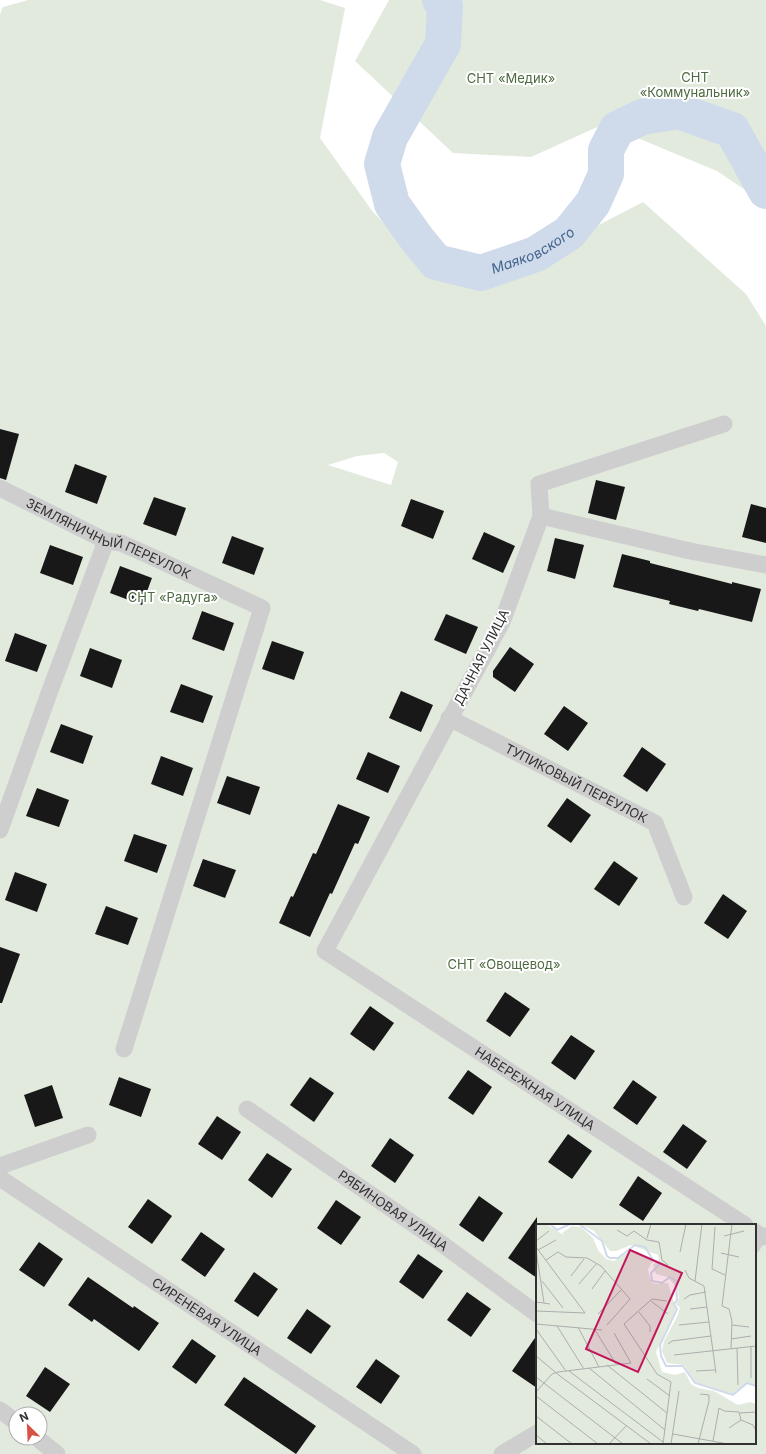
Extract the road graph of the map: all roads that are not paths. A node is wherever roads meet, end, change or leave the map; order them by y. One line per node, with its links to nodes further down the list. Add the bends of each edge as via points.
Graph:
1 (724, 424): 3 (street, ДАЧНАЯ УЛИЦА, via 539,484)
2 (0, 488): 4 (street, ЗЕМЛЯНИЧНЫЙ ПЕРЕУЛОК)
3 (541, 516): 5 (street); 6 (street, ДАЧНАЯ УЛИЦА, via 502,622)
4 (106, 541): 7 (street); 10 (street, ЗЕМЛЯНИЧНЫЙ ПЕРЕУЛОК, via 121,543 262,608)
5 (766, 566)
6 (449, 718): 8 (street, ТУПИКОВЫЙ ПЕРЕУЛОК, via 655,822); 9 (street, ДАЧНАЯ УЛИЦА)
7 (0, 830)
8 (684, 897)
9 (325, 951): 15 (street, НАБЕРЕЖНАЯ УЛИЦА)
10 (124, 1048)
11 (247, 1109): 16 (street, РЯБИНОВАЯ УЛИЦА, via 438,1241)
12 (88, 1135): 13 (street)
13 (0, 1166)
14 (0, 1178): 20 (street, СИРЕНЕВАЯ УЛИЦА)
15 (743, 1224)
16 (536, 1313)
17 (536, 1434): 21 (street)
18 (47, 1446): 19 (street)
19 (57, 1454)
20 (414, 1454)
21 (502, 1454)

